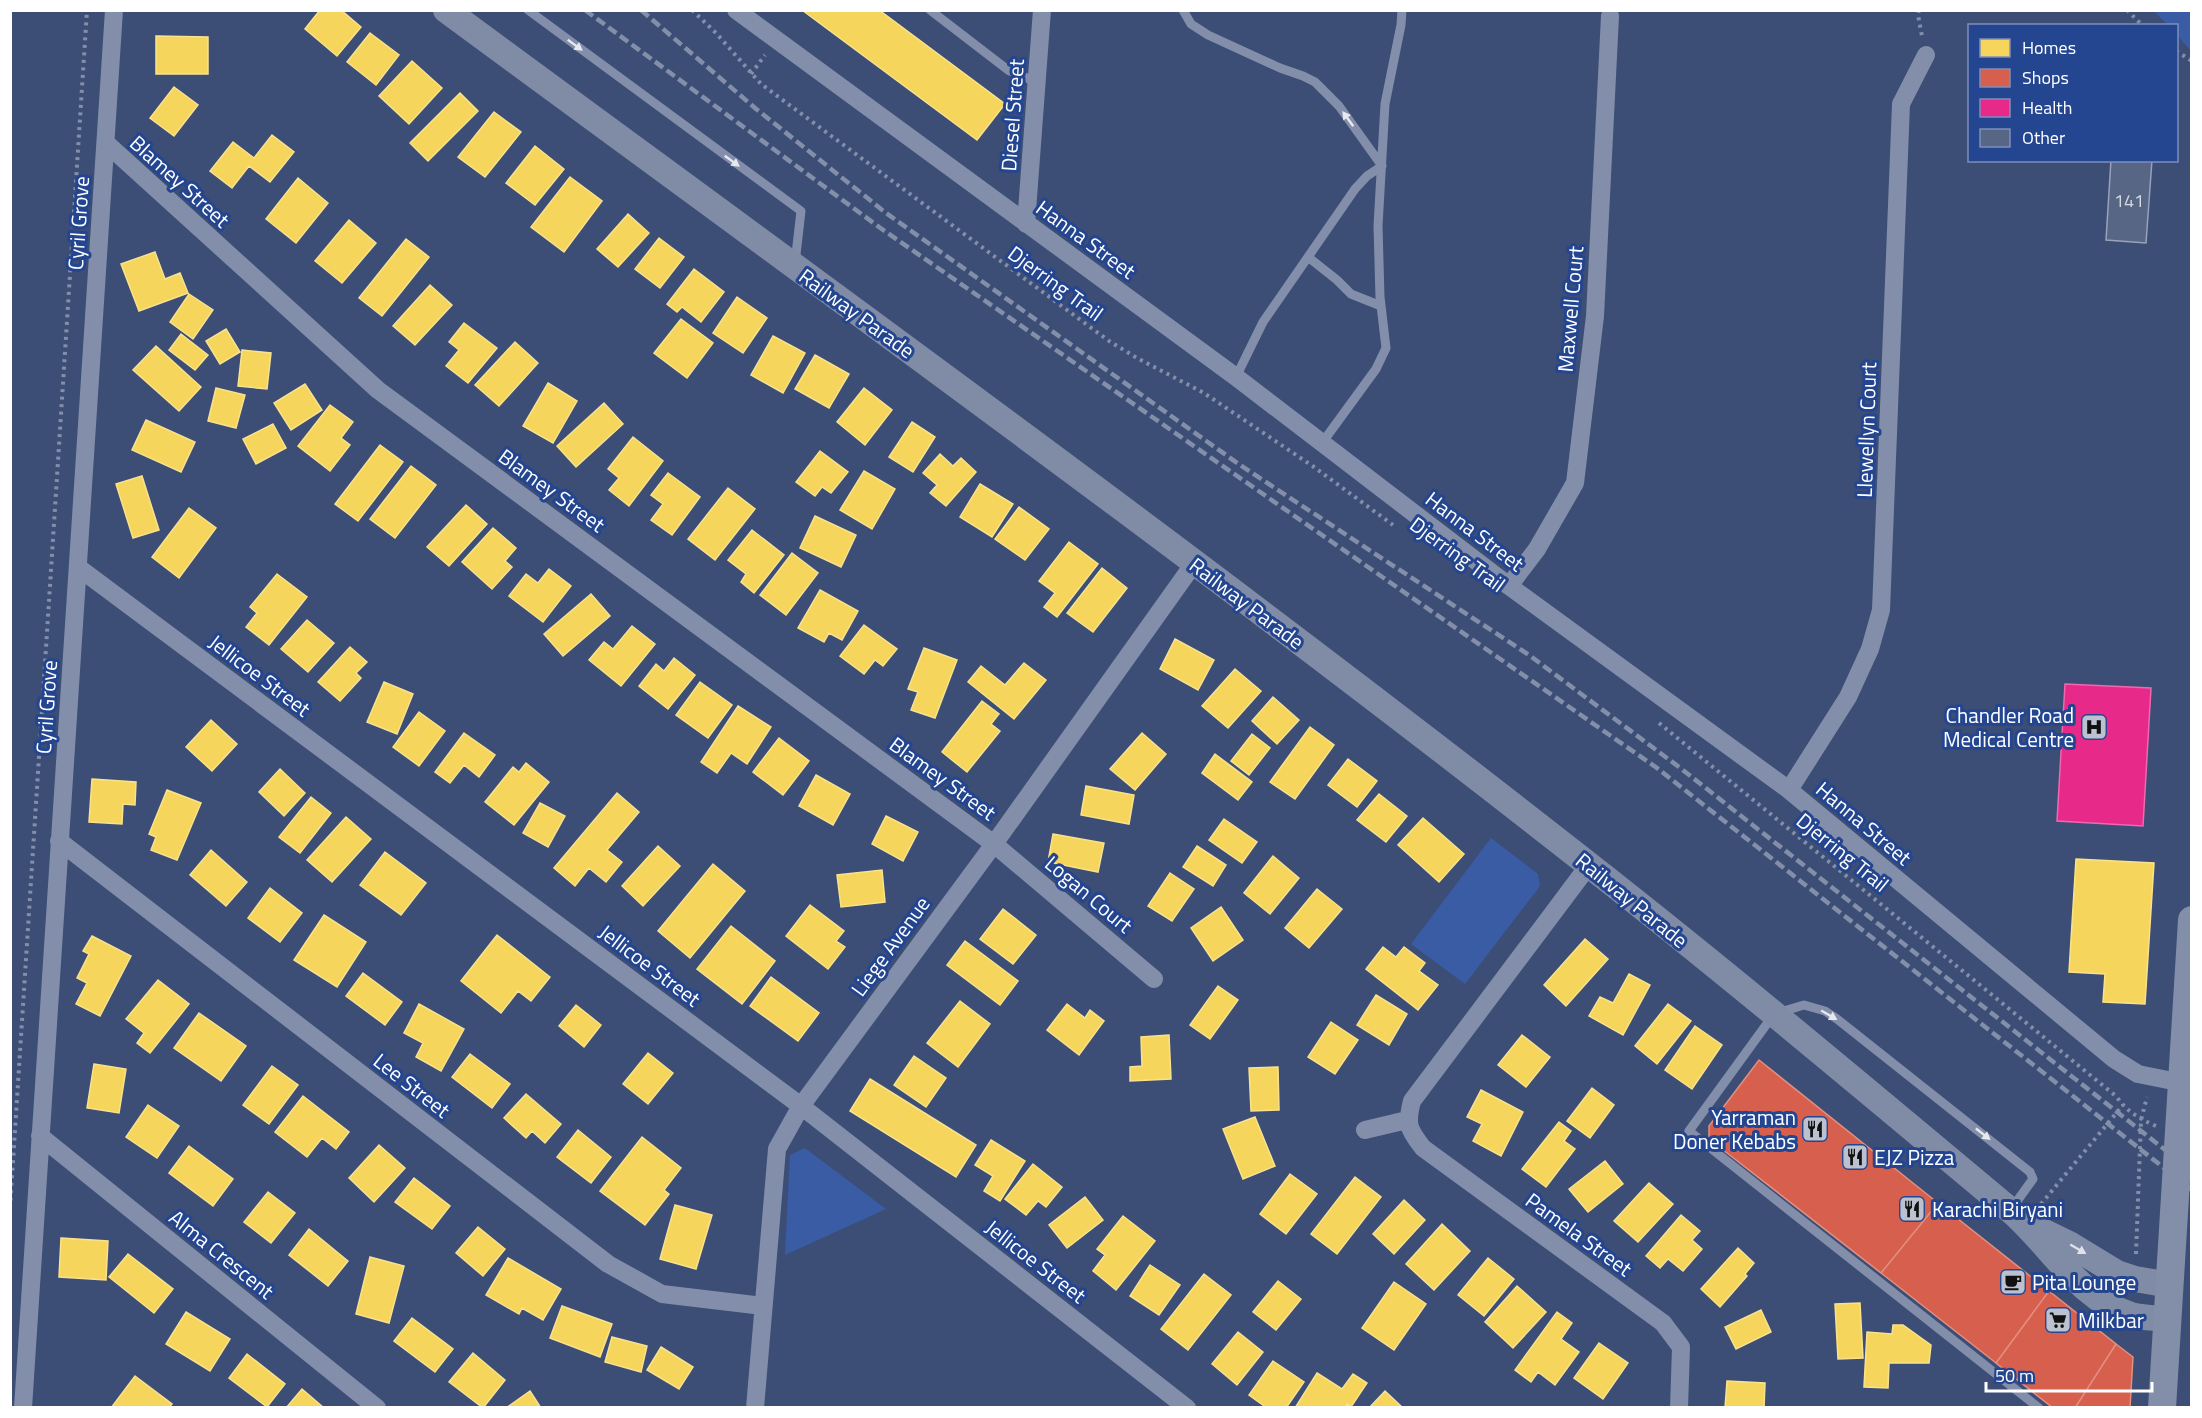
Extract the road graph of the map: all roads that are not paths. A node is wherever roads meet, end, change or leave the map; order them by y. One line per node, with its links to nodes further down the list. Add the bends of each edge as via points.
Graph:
1 (114, 10): 12 (street, Cyril Grove)
2 (446, 10): 16 (main road, Railway Parade)
3 (528, 10): 16 (lane, one-way to 16, via 801,211)
4 (736, 10): 14 (street, Hanna Street)
5 (1042, 10): 11 (street, Diesel Street)
6 (1183, 10): 13 (lane, one-way to 6, via 1339,106 1315,82 1208,35 1191,24)
7 (1402, 10): 13 (lane, via 1384,104)
8 (933, 12): 11 (lane, via 1008,70)
9 (1610, 16): 22 (street, Maxwell Court, via 1594,316 1575,483 1537,549)
10 (1926, 55): 23 (street, Llewellyn Court, via 1901,104 1881,610 1870,649 1848,698)
11 (1036, 82): 14 (street, Diesel Street)
12 (106, 144): 21 (street, Cyril Grove); 25 (street, Blamey Street, via 378,390)
13 (1382, 166): 15 (lane, via 1354,189); 17 (lane, via 1378,237)
14 (1026, 224): 18 (street, Hanna Street)
15 (1308, 257): 17 (lane, via 1354,296); 18 (lane, via 1263,322)
16 (795, 267): 20 (main road, Railway Parade)
17 (1381, 306): 19 (lane, via 1384,355)
18 (1236, 377): 19 (street, Hanna Street)
19 (1322, 443): 22 (street, Hanna Street)
20 (1195, 562): 25 (street, Liege Avenue); 26 (main road, Railway Parade)
21 (79, 568): 24 (street, Cyril Grove); 32 (street, Jellicoe Street)
22 (1509, 586): 23 (street, Hanna Street)
23 (1789, 790): 31 (street, Hanna Street, via 2114,1059 2138,1074)
24 (59, 841): 36 (street, Cyril Grove); 39 (street, Lee Street, via 608,1264 662,1294)
25 (994, 844): 28 (street, Logan Court); 32 (street, Liege Avenue)
26 (1589, 865): 30 (main road, Railway Parade); 33 (street, via 1412,1101)
27 (2192, 920): 29 (main road)
28 (1154, 979)
29 (2190, 984): 31 (main road)
30 (1774, 1014): 37 (main road, Railway Parade); 37 (lane, one-way to 37, via 1804,1005 1825,1011 2030,1172 2033,1179); 46 (lane, via 1689,1131)
31 (2189, 1082): 35 (main road)
32 (801, 1106): 39 (street, Liege Avenue, via 777,1149); 44 (street, Jellicoe Street)
33 (1407, 1120): 34 (street); 45 (street, Pamela Street, via 1423,1148 1663,1323 1681,1347)
34 (1365, 1130)
35 (2185, 1133): 38 (main road)
36 (40, 1136): 41 (street, Cyril Grove); 42 (street, Alma Crescent)
37 (2018, 1216): 38 (main road, Railway Parade, one-way to 38, via 2117,1273); 40 (main road, Railway Parade, via 2061,1265 2105,1302 2135,1316)
38 (2170, 1285): 40 (main road)
39 (763, 1306): 43 (street, Liege Avenue)
40 (2168, 1319): 47 (main road)
41 (23, 1407)
42 (377, 1407)
43 (755, 1407)
44 (1187, 1407)
45 (1679, 1407)
46 (2039, 1407)
47 (2162, 1407)

